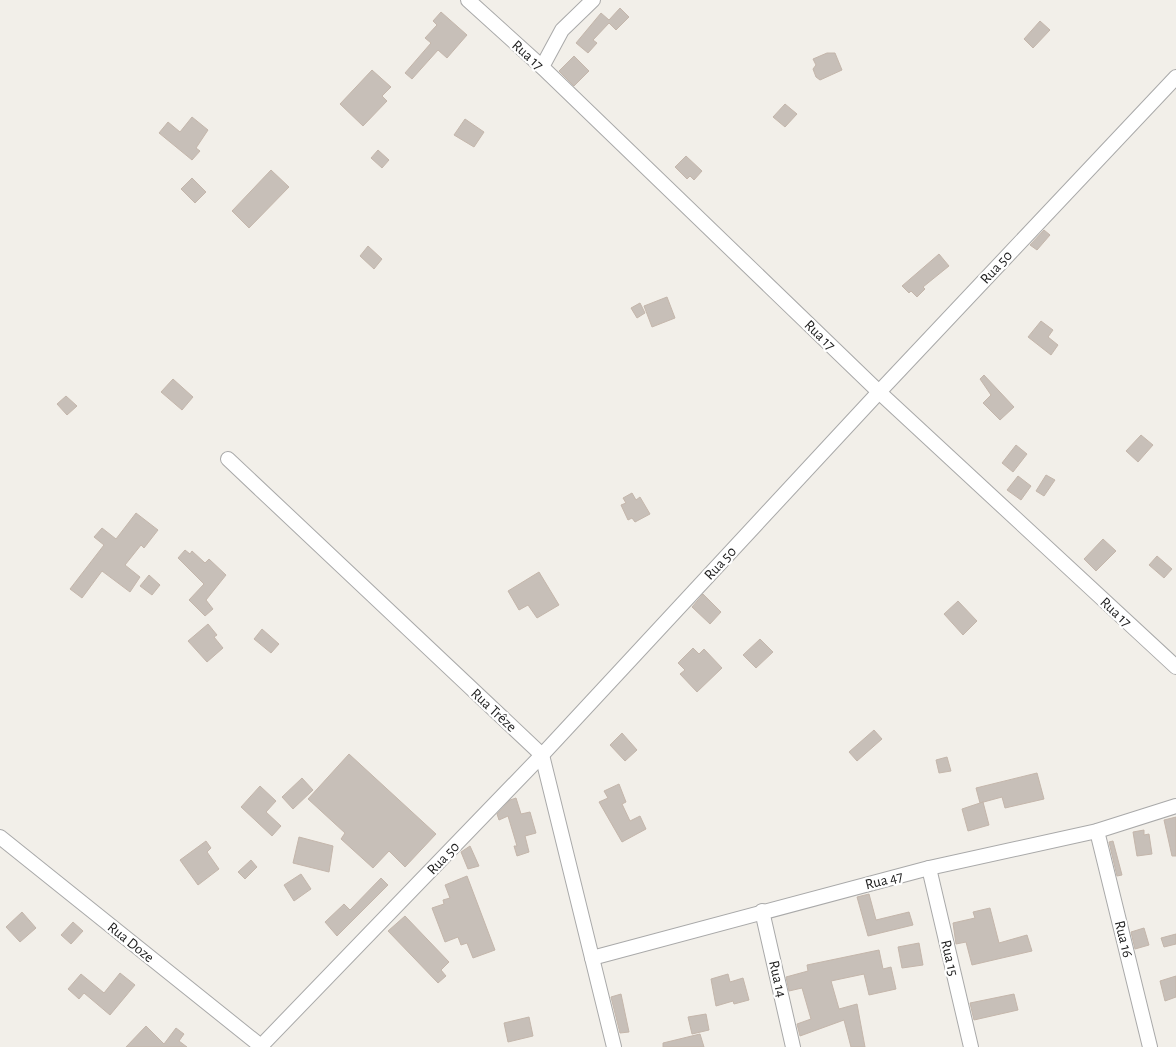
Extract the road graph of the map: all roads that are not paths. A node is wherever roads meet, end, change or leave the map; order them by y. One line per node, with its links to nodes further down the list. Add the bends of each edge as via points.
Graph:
1 (468, 0): 3 (street, Rua 17)
2 (593, 0): 3 (street, via 562,30)
3 (542, 67): 5 (street, Rua 17)
4 (1176, 77): 5 (street, Rua 50)
5 (879, 392): 7 (street, Rua 17); 8 (street, Rua 50)
6 (228, 459): 8 (street, Rua Trêze)
7 (1176, 667)
8 (542, 755): 14 (street); 15 (street, Rua 50)
9 (1176, 806): 10 (street, Rua 47)
10 (1097, 831): 12 (street, Rua 47); 19 (street, Rua 16)
11 (0, 837): 15 (street, Rua Doze)
12 (929, 868): 13 (street, Rua 47); 18 (street, Rua 15)
13 (762, 911): 14 (street, Rua 47); 17 (street, Rua 14)
14 (592, 958): 16 (street)
15 (262, 1047)
16 (614, 1047)
17 (793, 1047)
18 (971, 1047)
19 (1150, 1047)

